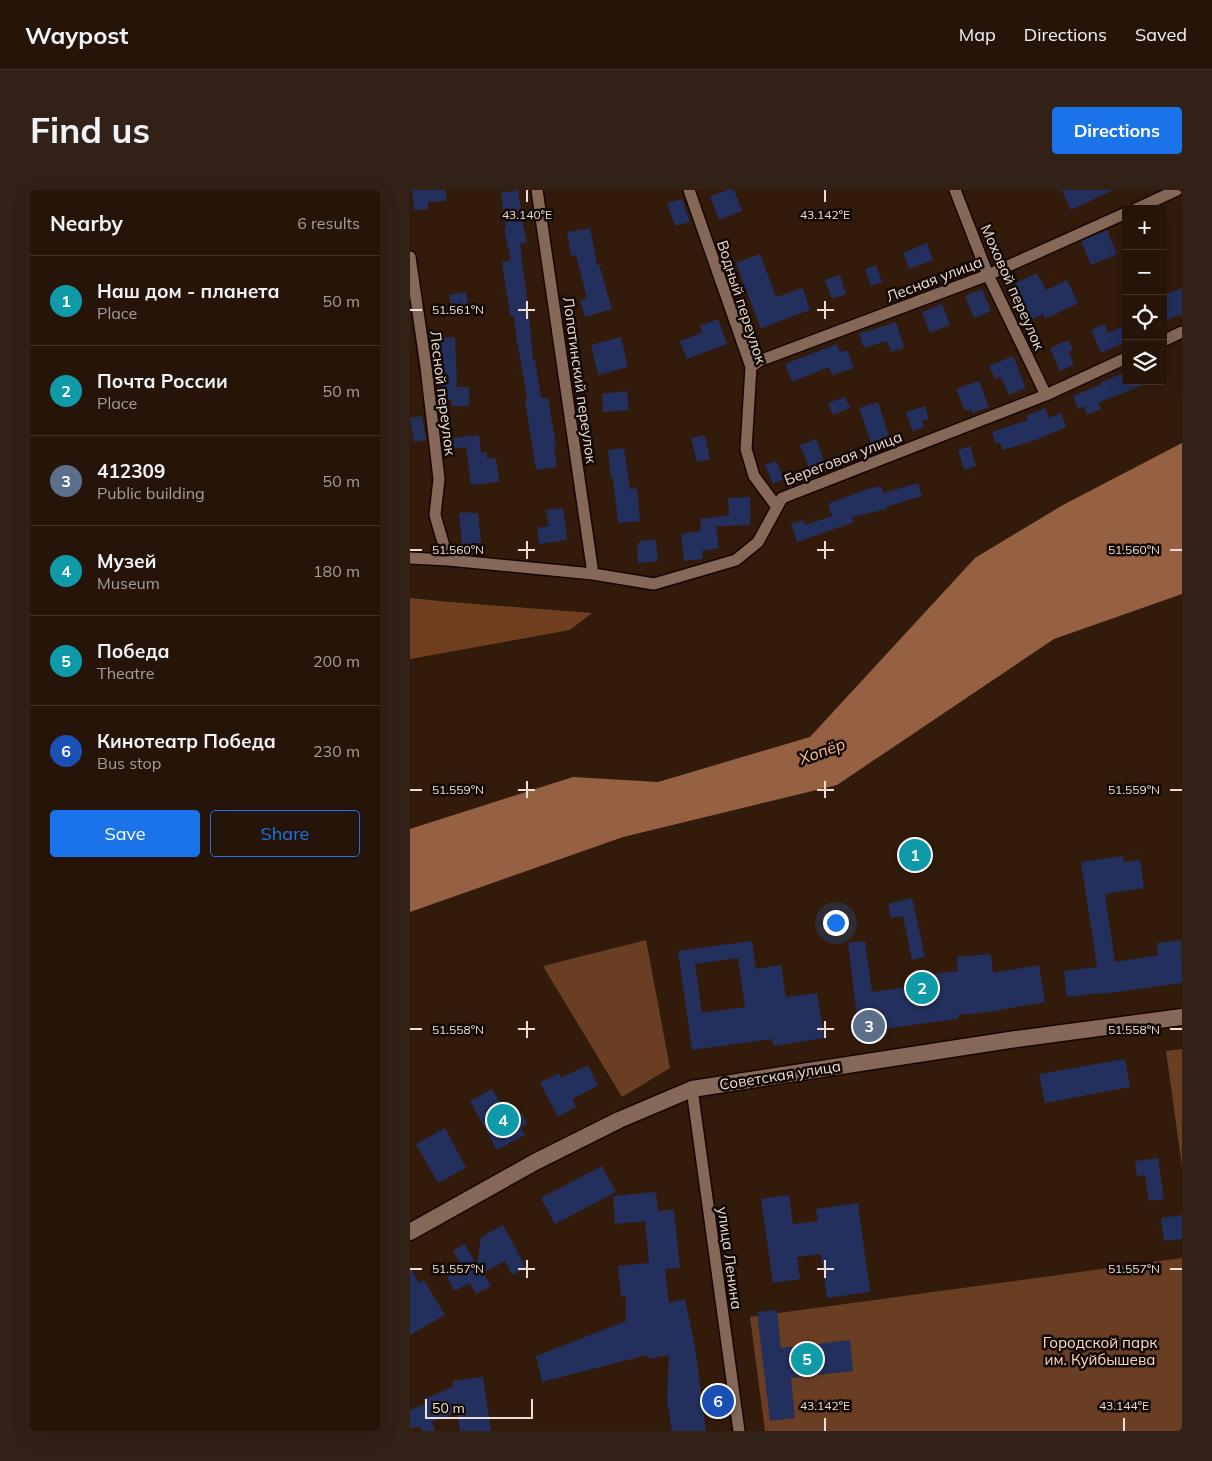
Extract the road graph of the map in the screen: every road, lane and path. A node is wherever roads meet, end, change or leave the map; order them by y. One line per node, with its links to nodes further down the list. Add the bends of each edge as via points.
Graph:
1 (537, 190): 17 (street, Лопатинский переулок)
2 (688, 190): 12 (street, Водный переулок)
3 (956, 190): 8 (street, Моховой переулок)
4 (1178, 190): 5 (street)
5 (1145, 205)
6 (1122, 215): 8 (street, Лесная улица)
7 (410, 258): 16 (street, Лесной переулок, via 438,479 434,515)
8 (988, 275): 12 (street, Лесная улица, via 759,361); 13 (street, Моховой переулок)
9 (1182, 332): 10 (street)
10 (1165, 340)
11 (1122, 360): 13 (street, Береговая улица)
12 (751, 367): 14 (street, Водный переулок, via 746,449 754,476)
13 (1046, 395): 14 (street, Береговая улица, via 782,498)
14 (777, 507): 17 (street, Береговая улица, via 758,542 736,560 654,584)
15 (410, 558): 16 (street, Береговая улица)
16 (448, 560): 17 (street, Береговая улица)
17 (593, 574)
18 (1182, 1017): 19 (street, Советская улица)
19 (692, 1089): 20 (street, Советская улица, via 619,1120 535,1162); 21 (street, улица Ленина)
20 (410, 1232)
21 (739, 1431)

